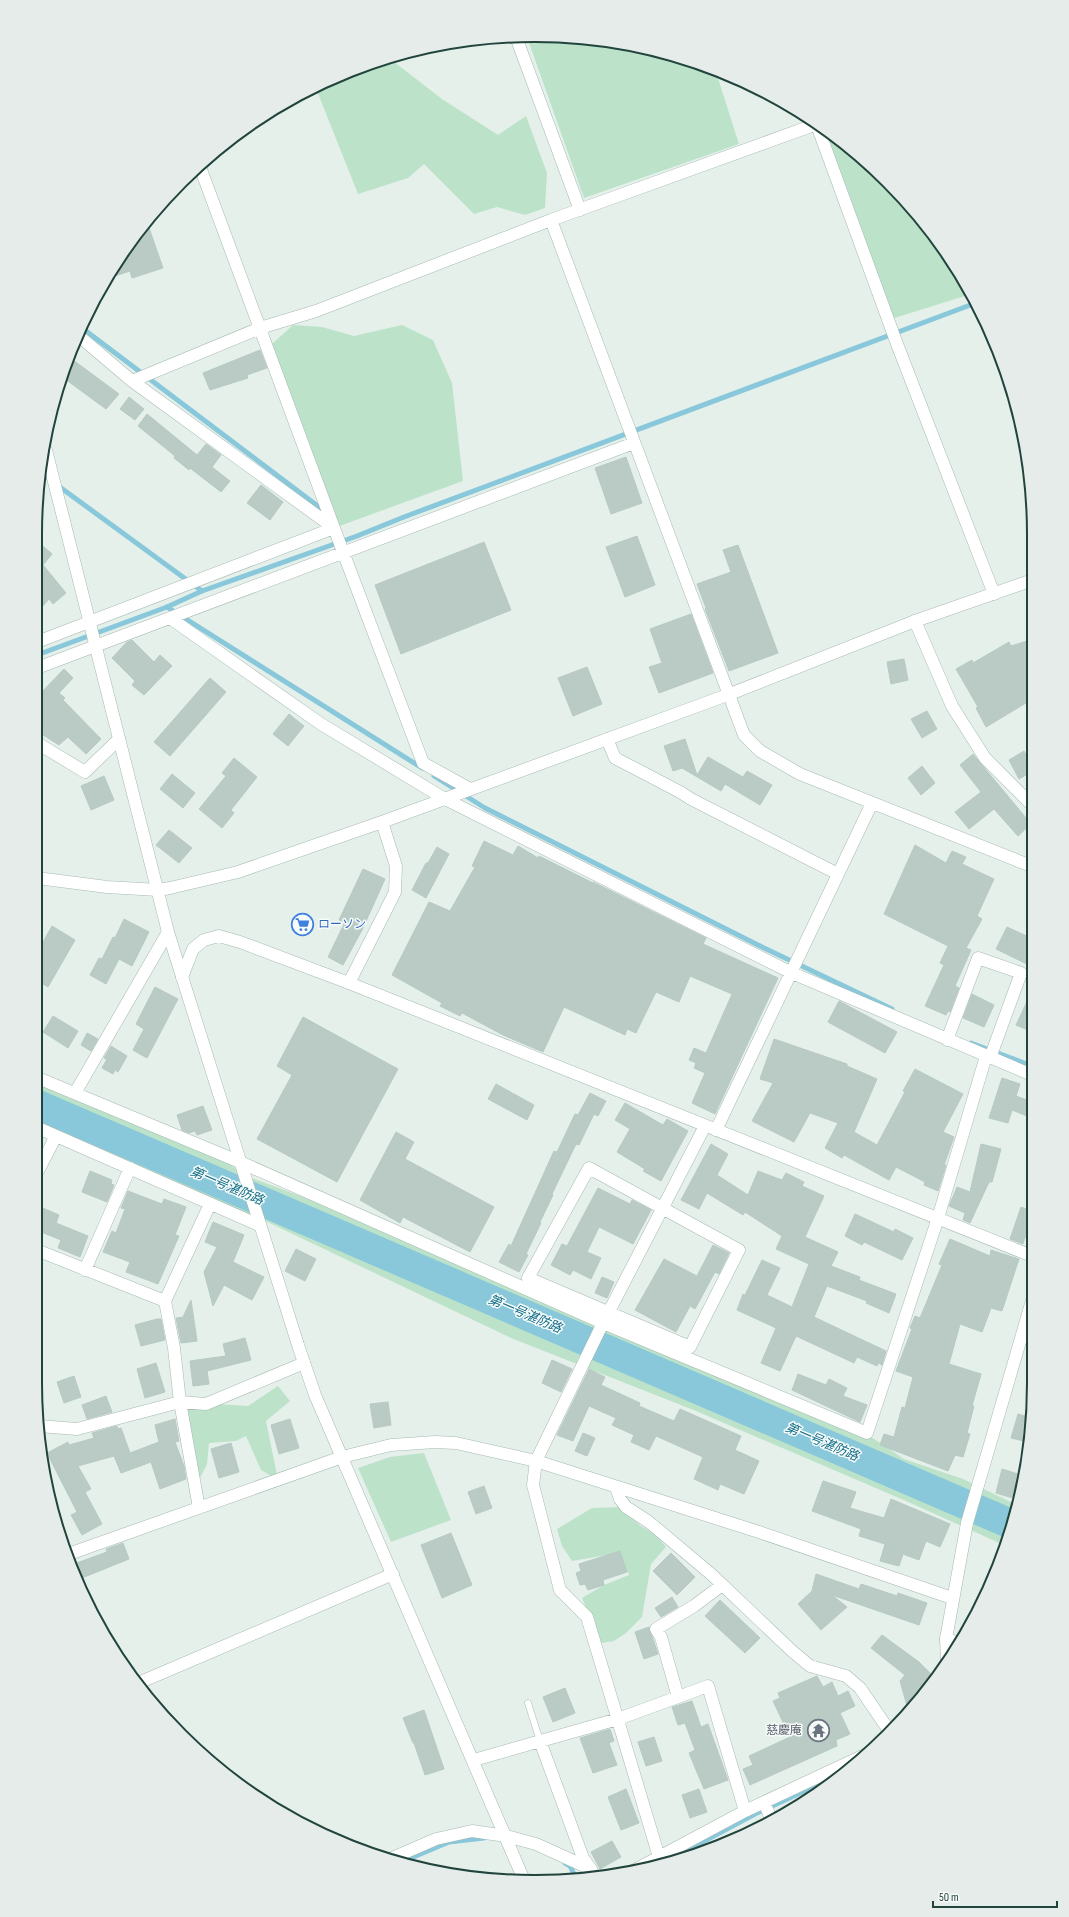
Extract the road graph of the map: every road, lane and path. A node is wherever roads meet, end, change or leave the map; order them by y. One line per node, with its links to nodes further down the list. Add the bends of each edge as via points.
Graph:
1 (518, 42): 5 (street)
2 (810, 126): 5 (street)
3 (820, 134): 15 (street, via 897,344)
4 (202, 172): 7 (street)
5 (580, 210): 6 (street)
6 (551, 220): 7 (street, via 316,311); 10 (street)
7 (260, 328): 9 (street); 12 (street)
8 (82, 339): 9 (street)
9 (132, 381): 12 (street)
10 (634, 443): 13 (street); 22 (street)
11 (48, 458): 18 (street)
12 (334, 528): 13 (street); 18 (street)
13 (344, 553): 16 (street); 26 (street, via 424,763)
14 (1027, 582): 15 (street)
15 (994, 594): 17 (street)
16 (170, 618): 20 (street); 27 (street, via 321,724)
17 (915, 621): 22 (street); 28 (street, via 960,719 985,758)
18 (89, 622): 19 (street); 20 (street)
19 (42, 639)
20 (95, 646): 21 (street); 24 (street)
21 (42, 666)
22 (730, 694): 23 (street); 29 (street, via 744,735 760,751 800,774)
23 (607, 739): 26 (street); 32 (street, via 616,758)
24 (119, 740): 25 (street, via 85,772); 34 (street)
25 (42, 746)
26 (470, 790): 27 (street)
27 (445, 799): 30 (street); 36 (street)
28 (1027, 800)
29 (872, 803): 31 (street); 32 (street)
30 (382, 822): 34 (street, via 238,872); 38 (street, via 396,866 395,892)
31 (1027, 864)
32 (838, 874): 36 (street)
33 (42, 879): 34 (street)
34 (158, 890): 35 (street)
35 (168, 932): 37 (street); 43 (street)
36 (792, 973): 39 (street); 44 (street)
37 (182, 977): 38 (street, via 193,949 204,940 219,936); 48 (street)
38 (349, 983): 44 (street)
39 (948, 1036): 40 (street); 40 (street, via 978,958 1021,973)
40 (990, 1054): 41 (street); 52 (street)
41 (1027, 1072)
42 (42, 1080): 43 (street)
43 (75, 1093): 48 (street)
44 (710, 1128): 51 (street); 52 (street)
45 (42, 1130): 46 (street)
46 (56, 1136): 47 (street); 49 (street)
47 (42, 1163)
48 (241, 1166): 53 (street); 59 (street)
49 (130, 1168): 50 (street); 56 (street)
50 (210, 1204): 53 (street); 57 (street)
51 (663, 1207): 59 (street); 59 (street, via 739,1250 690,1347); 59 (street, via 589,1168 528,1278)
52 (938, 1218): 55 (street); 59 (street, via 867,1433)
53 (258, 1221): 60 (street)
54 (42, 1252): 56 (street)
55 (1027, 1254)
56 (85, 1270): 57 (street)
57 (165, 1302): 61 (street, via 174,1348)
58 (1027, 1314): 70 (street, via 967,1523)
59 (604, 1321): 64 (street)
60 (304, 1363): 61 (street, via 206,1404); 63 (street)
61 (180, 1402): 62 (street, via 77,1429); 66 (street)
62 (44, 1426)
63 (342, 1457): 64 (street, via 391,1445 434,1442 456,1443); 66 (street); 68 (street)
64 (536, 1461): 65 (street); 77 (street, via 532,1485 560,1590 587,1617)
65 (616, 1487): 69 (street, via 626,1507 649,1522); 70 (street, via 759,1532)
66 (199, 1508): 67 (street, via 170,1516)
67 (72, 1553)
68 (393, 1574): 74 (street); 80 (street)
69 (722, 1585): 75 (street, via 656,1629); 78 (street, via 810,1666 846,1676 860,1688)
70 (952, 1598): 71 (street)
71 (946, 1639): 72 (street); 73 (street)
72 (953, 1641)
73 (947, 1652)
74 (143, 1681)
75 (678, 1697): 77 (street); 83 (street, via 708,1686)
76 (528, 1703): 79 (lane)
77 (618, 1719): 79 (street); 87 (street)
78 (887, 1727)
79 (540, 1741): 80 (street); 90 (street, via 583,1858)
80 (474, 1760): 85 (street)
81 (840, 1768): 82 (street)
82 (764, 1802): 83 (street); 84 (street)
83 (745, 1811): 87 (street)
84 (769, 1815)
85 (506, 1836): 86 (street, via 472,1831 436,1839); 89 (street, via 536,1844); 91 (street)
86 (398, 1855)
87 (659, 1857): 88 (street)
88 (653, 1860)
89 (591, 1872)
90 (592, 1872)
91 (522, 1875)

